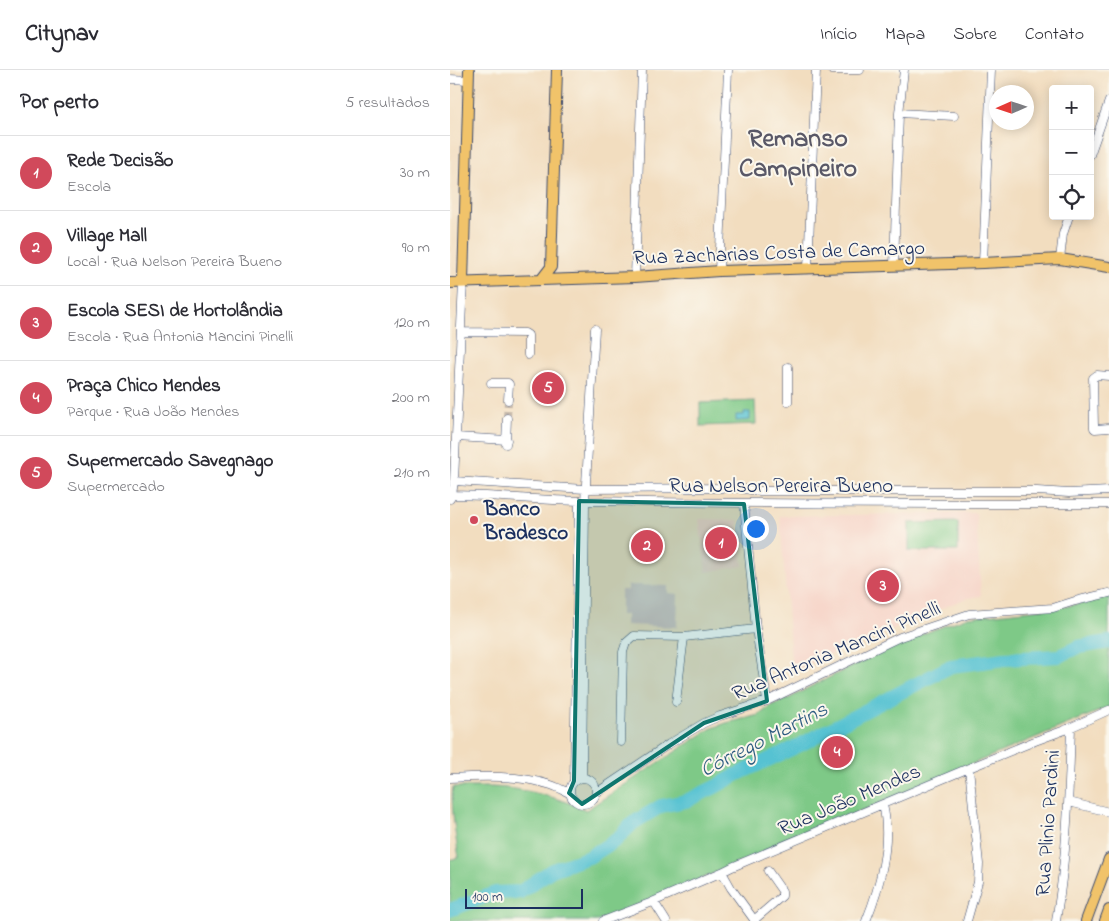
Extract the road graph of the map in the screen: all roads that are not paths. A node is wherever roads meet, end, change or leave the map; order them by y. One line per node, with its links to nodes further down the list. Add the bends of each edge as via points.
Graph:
1 (557, 70): 19 (main road)
2 (642, 70): 23 (street)
3 (728, 70): 22 (street)
4 (816, 70): 21 (street)
5 (832, 70): 6 (street)
6 (858, 70)
7 (904, 70): 12 (street)
8 (991, 70): 17 (street)
9 (469, 75): 10 (street); 26 (main road)
10 (450, 79)
11 (1109, 101): 14 (street)
12 (899, 114): 13 (street); 18 (street)
13 (954, 116)
14 (1094, 144)
15 (1068, 220): 16 (street)
16 (1060, 259): 17 (main road, Rua Zacharias Costa de Camargo); 20 (main road, Rua Zacharias Costa de Camargo)
17 (983, 263): 18 (main road, Rua Zacharias Costa de Camargo)
18 (894, 266): 21 (main road, Rua Zacharias Costa de Camargo)
19 (551, 267): 24 (main road); 25 (main road)
20 (1109, 267)
21 (808, 269): 22 (main road, Rua Zacharias Costa de Camargo)
22 (719, 271): 23 (main road, Rua Zacharias Costa de Camargo)
23 (635, 277): 24 (main road, Rua Zacharias Costa de Camargo)
24 (567, 279): 25 (main road, Rua Zacharias Costa de Camargo)
25 (541, 280): 26 (main road, Rua Zacharias Costa de Camargo)
26 (463, 282): 27 (main road, Rua Zacharias Costa de Camargo); 29 (street)
27 (450, 283)
28 (595, 329): 40 (street)
29 (461, 332): 30 (street, via 525,333 528,335); 38 (street)
30 (528, 355)
31 (788, 367): 35 (street)
32 (1109, 376): 37 (street, via 1093,378 1094,428)
33 (491, 383): 34 (street, via 509,384)
34 (508, 400)
35 (788, 402)
36 (507, 418): 38 (street, via 506,442)
37 (1109, 428)
38 (456, 437): 39 (street)
39 (454, 481): 40 (street, Rua Nelson Pereira Bueno); 42 (street)
40 (585, 489): 41 (street, Rua Nelson Pereira Bueno); 43 (street)
41 (1109, 491)
42 (451, 496): 43 (street, Rua Nelson Pereira Bueno)
43 (582, 501): 44 (street, Rua Nelson Pereira Bueno); 56 (street)
44 (744, 504): 45 (street, Rua Nelson Pereira Bueno); 47 (street)
45 (1109, 504)
46 (1109, 593): 49 (street, Rua Antonia Mancini Pinelli, via 1053,608 969,614 900,637)
47 (756, 629): 48 (street); 49 (street)
48 (684, 637): 50 (street); 53 (street, via 634,636 626,643 623,652)
49 (767, 701): 58 (street, Rua Antonia Mancini Pinelli, via 704,724)
50 (676, 702)
51 (1109, 710): 52 (street, Rua João Mendes)
52 (1071, 727): 54 (street, Rua João Mendes); 59 (street, Rua Plinio Pardini)
53 (621, 742)
54 (969, 768): 60 (street, Rua João Mendes); 71 (street, via 979,864 978,882)
55 (450, 778): 57 (street, via 518,778 551,785)
56 (578, 779): 57 (street); 58 (street, via 590,780)
57 (569, 793): 58 (street, via 574,801 582,804 594,799)
58 (596, 793)
59 (1069, 802): 61 (street); 72 (street, Rua Plinio Pardini)
60 (883, 805): 64 (street, Rua João Mendes); 70 (street, via 886,840 874,901)
61 (1109, 812)
62 (1109, 859): 73 (main road)
63 (768, 871): 67 (street, via 782,896)
64 (722, 872): 65 (street, Rua João Mendes); 67 (street)
65 (654, 902): 68 (street, Rua João Mendes); 69 (street)
66 (1109, 910): 74 (main road)
67 (754, 920)
68 (602, 921)
69 (666, 921)
70 (866, 921)
71 (967, 921)
72 (1056, 921)
73 (1086, 921)
74 (1105, 921)

